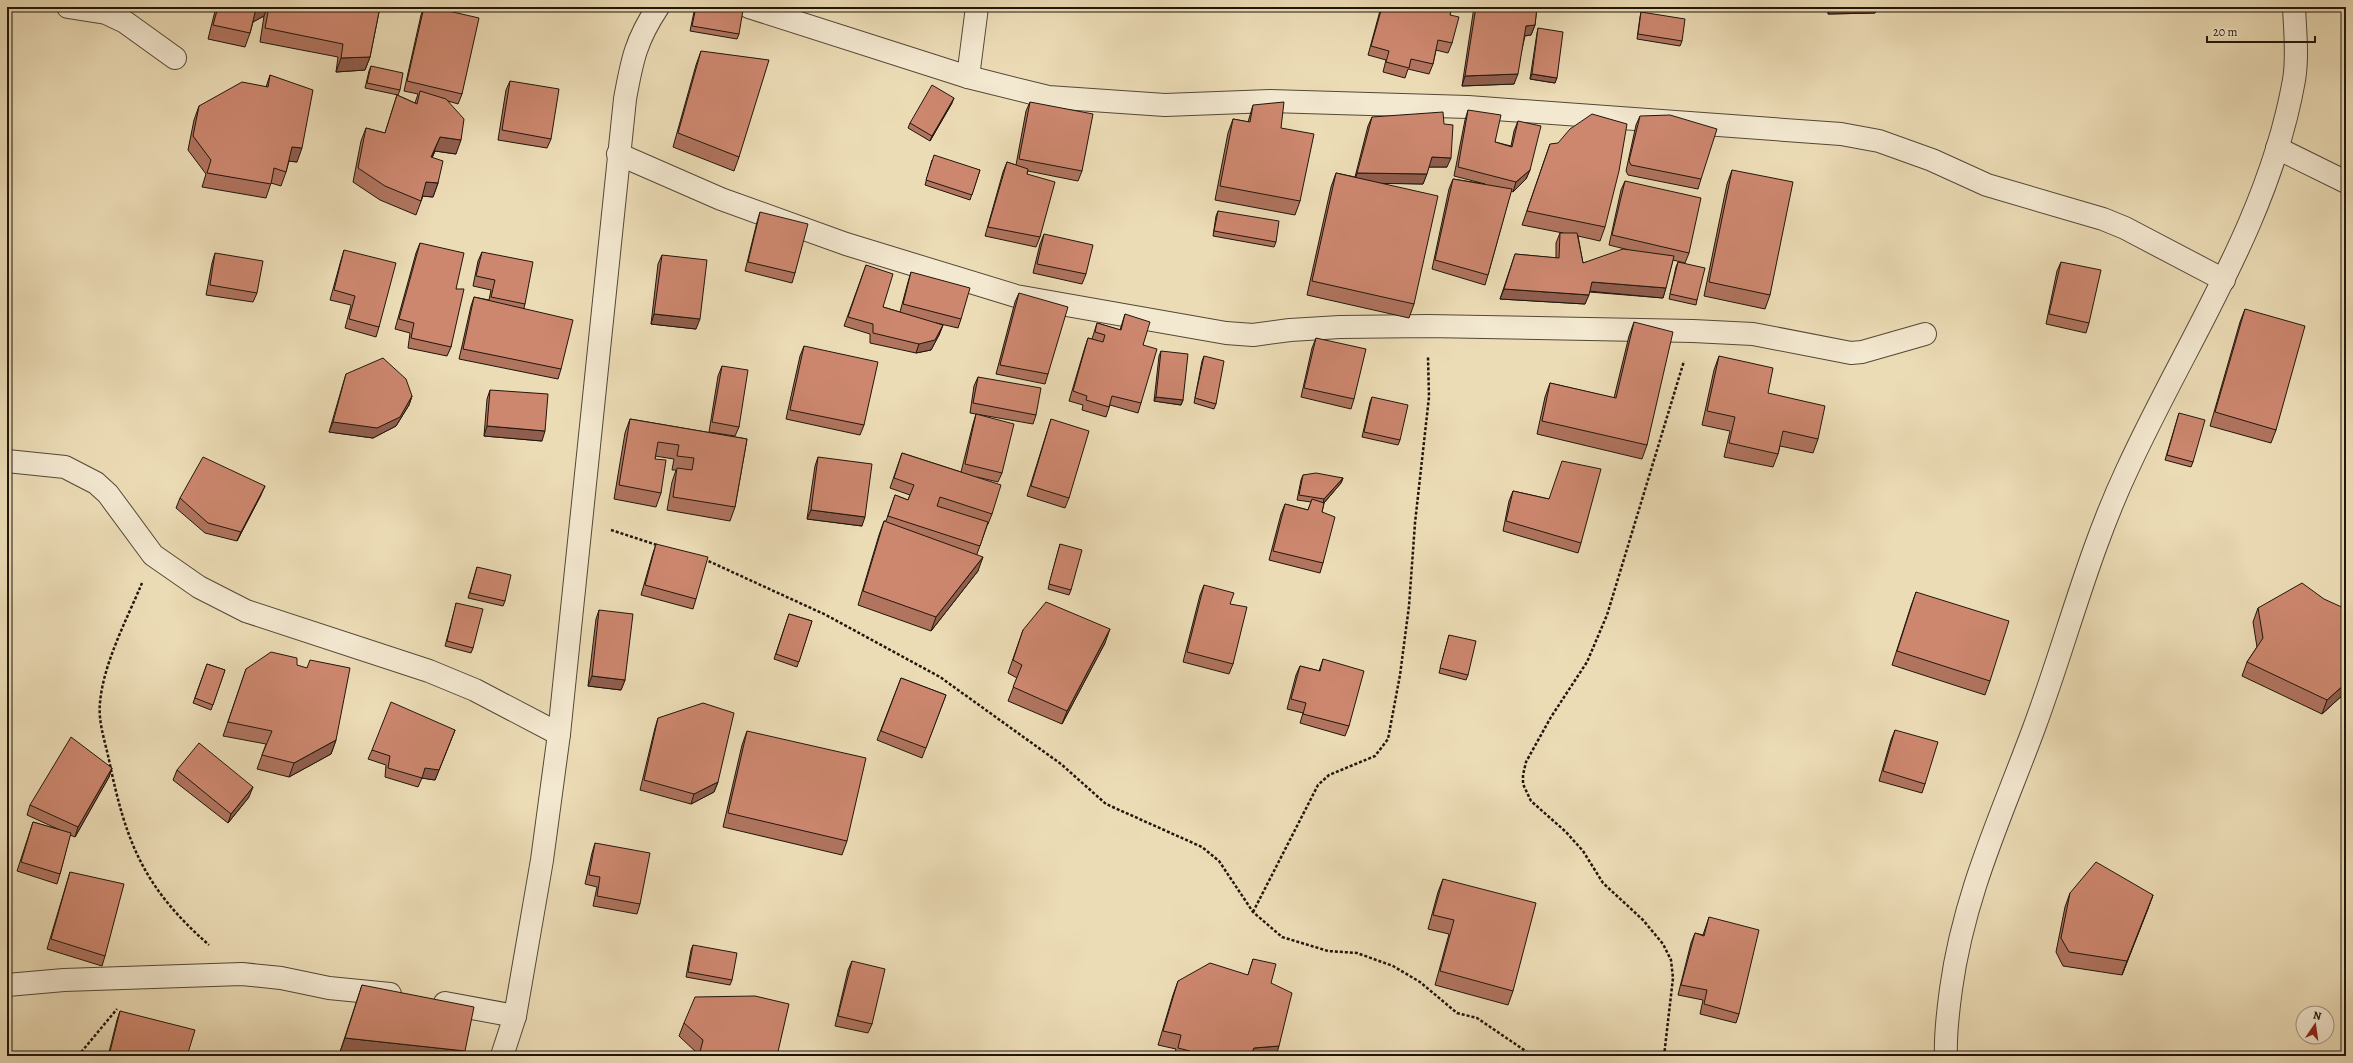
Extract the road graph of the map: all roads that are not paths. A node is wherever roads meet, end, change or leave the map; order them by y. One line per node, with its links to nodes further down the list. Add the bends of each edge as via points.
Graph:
1 (68, 7): 6 (street, via 106,12 125,22)
2 (658, 7): 9 (street, via 634,51)
3 (749, 7): 7 (street)
4 (977, 7): 7 (street)
5 (2294, 7): 8 (street, via 2295,79)
6 (175, 58)
7 (968, 78): 11 (street, via 1048,97 1166,105 1270,101 1468,107 1841,134 1879,141 1932,160 1987,185 2103,219)
8 (2277, 148): 10 (street); 11 (street, via 2250,225)
9 (618, 154): 12 (street, via 721,199 846,244 1016,296 1226,333 1246,335 1340,327 1428,326 1693,331 1753,334 1851,353); 14 (street)
10 (2346, 182)
11 (2224, 280): 18 (street, via 2126,470 2090,560 2034,727 1984,857 1962,927 1955,960)
12 (1926, 334)
13 (7, 461): 14 (street, via 66,467 96,483 108,494 153,555 199,588 246,611 429,671 475,690)
14 (559, 734): 16 (street, via 542,860)
15 (7, 985): 16 (street, via 64,980 242,974 281,978 329,988 419,998)
16 (515, 1016): 17 (street)
17 (502, 1056)
18 (1946, 1056)

